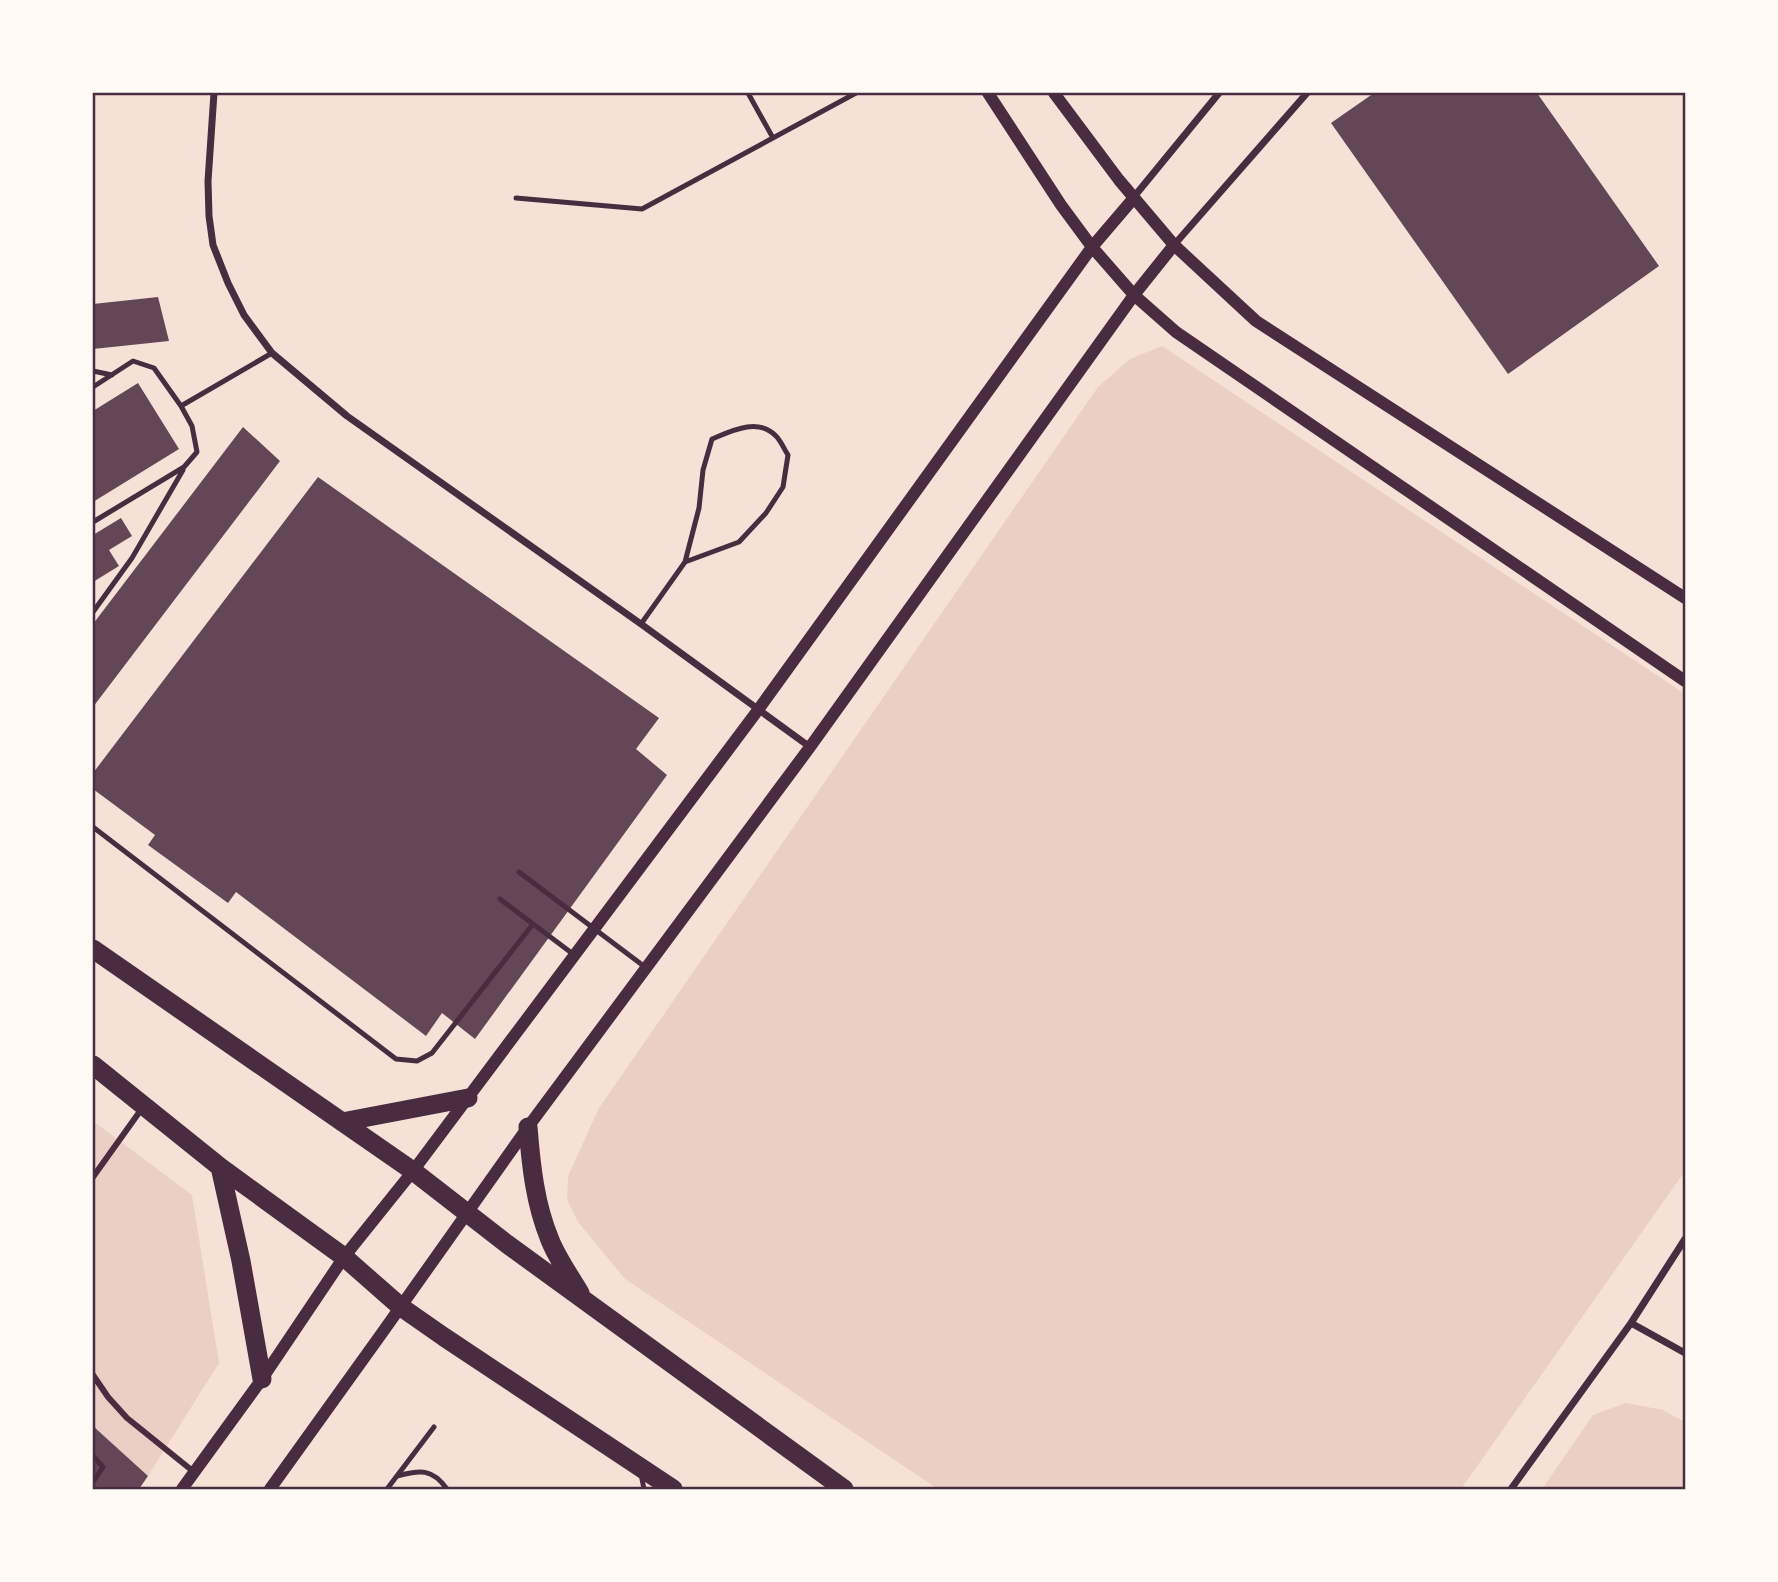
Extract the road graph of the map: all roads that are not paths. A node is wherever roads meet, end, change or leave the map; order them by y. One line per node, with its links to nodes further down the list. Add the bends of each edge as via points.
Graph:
1 (214, 93): 14 (street, via 208,180 214,245 244,315)
2 (748, 93): 8 (lane)
3 (856, 93): 8 (lane)
4 (988, 93): 12 (street)
5 (1054, 93): 10 (street)
6 (1219, 93): 10 (street)
7 (1307, 93): 11 (street)
8 (773, 138): 9 (lane, via 642,209)
9 (516, 198)
10 (1133, 199): 11 (street); 12 (street)
11 (1174, 244): 13 (street); 22 (street, via 1256,321)
12 (1092, 247): 13 (street); 26 (street)
13 (1134, 295): 25 (street, via 1228,369); 27 (street)
14 (272, 353): 18 (lane); 24 (street, via 347,416)
15 (93, 371): 16 (lane)
16 (113, 374): 17 (lane); 18 (lane, via 133,361 154,368)
17 (93, 387)
18 (181, 406): 19 (lane, via 192,426 197,452)
19 (184, 467): 20 (lane); 23 (lane, via 132,558)
20 (93, 522)
21 (685, 562): 21 (lane, via 712,439 737,428 760,426 775,435 788,455 783,486 766,513 739,542); 24 (lane)
22 (1685, 598)
23 (93, 612)
24 (641, 624): 26 (street)
25 (1685, 681)
26 (758, 710): 27 (street); 32 (street)
27 (810, 747): 35 (street)
28 (93, 827): 31 (lane, via 396,1059 417,1061 432,1053)
29 (519, 872): 32 (lane)
30 (500, 899): 31 (lane)
31 (533, 924): 34 (lane)
32 (593, 929): 34 (street); 35 (lane)
33 (93, 949): 39 (highway)
34 (574, 954): 37 (street)
35 (645, 967): 40 (street)
36 (93, 1065): 38 (highway)
37 (468, 1098): 39 (highway); 42 (street)
38 (144, 1106): 41 (highway); 43 (street)
39 (342, 1122): 42 (highway)
40 (528, 1127): 44 (street); 47 (highway, via 537,1198 550,1241)
41 (220, 1167): 46 (highway); 52 (highway)
42 (413, 1171): 44 (highway); 46 (street)
43 (93, 1177)
44 (467, 1214): 47 (highway); 48 (street)
45 (1685, 1239): 49 (street)
46 (344, 1257): 48 (highway); 52 (street)
47 (584, 1300): 65 (highway)
48 (401, 1307): 55 (highway); 60 (street)
49 (1631, 1323): 50 (street); 66 (street)
50 (1685, 1353)
51 (93, 1375): 56 (street, via 127,1418)
52 (262, 1379): 56 (street)
53 (434, 1427): 57 (lane)
54 (93, 1456): 58 (lane, via 103,1467)
55 (639, 1467): 63 (lane); 64 (highway)
56 (194, 1472): 59 (street)
57 (397, 1476): 61 (lane); 62 (lane, via 425,1472 440,1479)
58 (93, 1482)
59 (182, 1489)
60 (270, 1489)
61 (387, 1489)
62 (447, 1489)
63 (644, 1489)
64 (673, 1489)
65 (844, 1489)
66 (1511, 1489)

